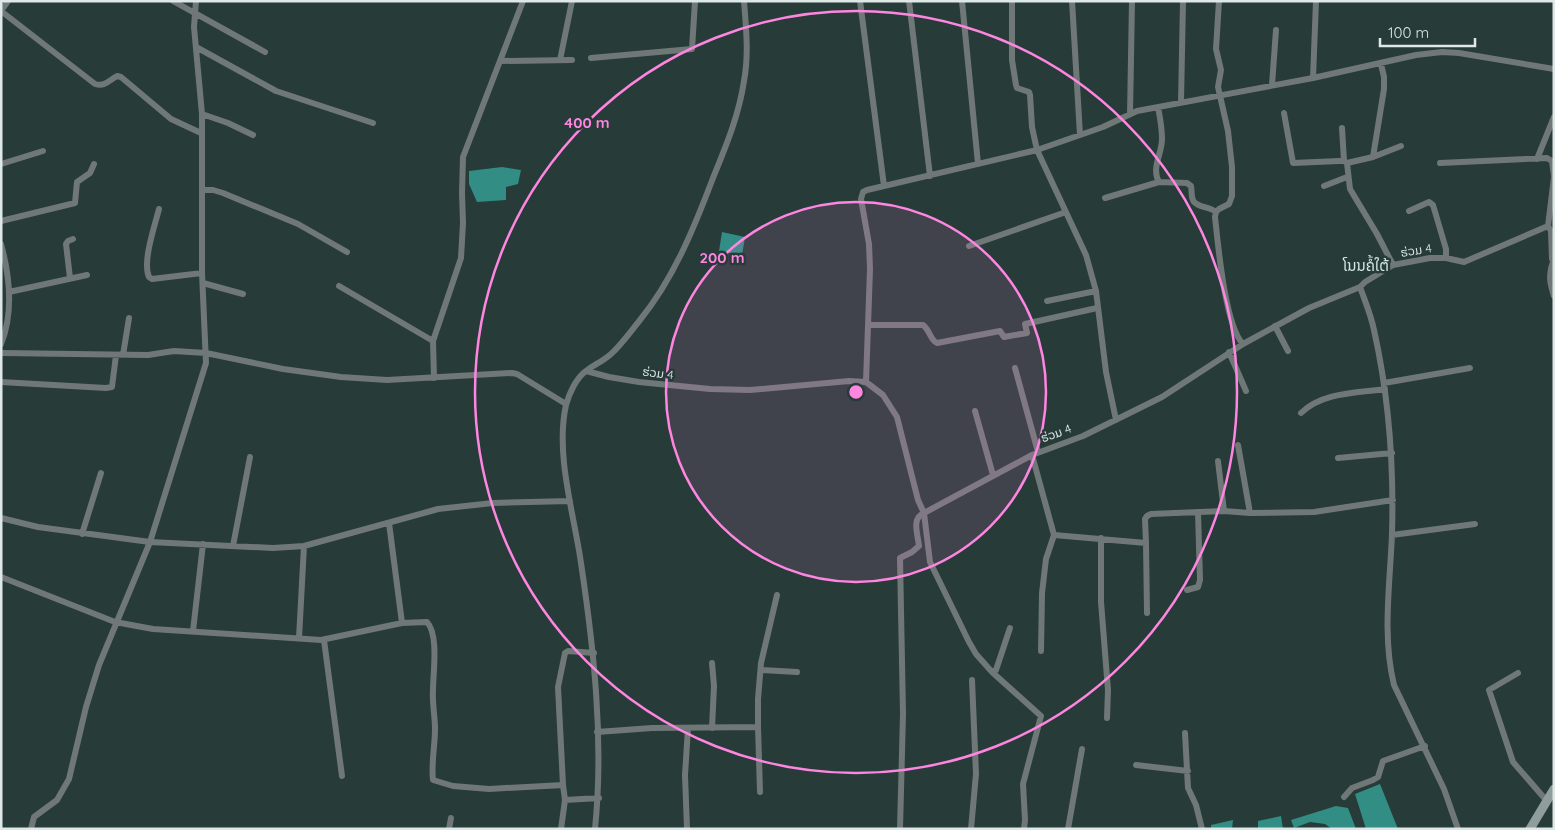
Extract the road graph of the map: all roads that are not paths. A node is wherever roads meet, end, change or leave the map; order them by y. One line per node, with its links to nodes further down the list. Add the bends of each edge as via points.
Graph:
1 (8, 1): 38 (street, via 1,11 95,84 101,86 117,76 121,77 170,119)
2 (174, 1): 17 (street)
3 (196, 1): 17 (street)
4 (523, 1): 24 (street)
5 (572, 1): 22 (street)
6 (695, 1): 21 (street, via 692,49)
7 (744, 1): 97 (street, via 746,61 738,113 682,253 640,321 614,351)
8 (860, 1): 55 (street)
9 (909, 1): 51 (street)
10 (962, 1): 50 (street)
11 (1012, 1): 42 (street, via 1012,60 1016,85 1030,95)
12 (1072, 1): 40 (street)
13 (1132, 1): 34 (street)
14 (1183, 1): 30 (street)
15 (1219, 1): 29 (street, via 1216,49 1221,65)
16 (1316, 1): 27 (street)
17 (194, 14): 19 (street); 20 (street)
18 (1276, 30): 28 (street)
19 (196, 47): 33 (street); 36 (street, via 276,91)
20 (265, 52)
21 (591, 58)
22 (560, 60): 23 (street); 24 (street)
23 (572, 60)
24 (501, 61): 87 (street, via 463,156 461,258)
25 (1380, 64): 26 (street, via 1442,52); 27 (street); 44 (street, via 1384,89)
26 (1554, 69)
27 (1313, 78): 28 (street)
28 (1272, 86): 29 (street)
29 (1219, 96): 30 (street); 62 (street, via 1228,131 1232,196 1229,204)
30 (1181, 102): 31 (street)
31 (1158, 107): 34 (street); 54 (street, via 1162,140 1156,168)
32 (1284, 113): 46 (street, via 1293,163)
33 (202, 114): 38 (street); 39 (street)
34 (1130, 114): 40 (street)
35 (1554, 117): 45 (street)
36 (373, 122)
37 (1342, 128): 46 (street)
38 (201, 133): 57 (street)
39 (253, 135)
40 (1080, 135): 42 (street)
41 (1401, 146): 44 (street)
42 (1037, 150): 50 (street); 61 (street)
43 (42, 151): 48 (street)
44 (1373, 157): 46 (street)
45 (1537, 159): 47 (street); 53 (street, via 1551,159)
46 (1345, 162): 52 (street)
47 (1440, 163)
48 (1, 164)
49 (94, 164): 63 (street, via 90,173 77,182 75,203)
50 (978, 164): 51 (street)
51 (930, 176): 55 (street)
52 (1347, 177): 56 (street); 71 (street, via 1350,189)
53 (1554, 177): 64 (street)
54 (1159, 182): 58 (street); 62 (street, via 1186,183 1191,186 1196,204)
55 (884, 186): 85 (street, via 863,192 861,199 869,244)
56 (1324, 186)
57 (202, 190): 68 (street, via 223,193 298,224); 72 (street)
58 (1105, 198)
59 (160, 209): 72 (street, via 150,242 146,271 149,277)
60 (1409, 211): 69 (street, via 1429,202 1433,205)
61 (1066, 212): 67 (street); 78 (street, via 1086,255)
62 (1216, 212): 89 (street, via 1225,289 1233,324)
63 (1, 221)
64 (1548, 226): 69 (street, ຮ່ວມ 4, via 1464,262); 70 (street)
65 (73, 239): 74 (street, via 66,244)
66 (1, 244): 79 (street)
67 (969, 246)
68 (347, 252)
69 (1446, 258): 71 (street, ຮ່ວມ 4)
70 (1553, 262): 81 (street, via 1550,286)
71 (1393, 265): 77 (street, ຮ່ວມ 4)
72 (202, 273): 75 (street)
73 (87, 275): 74 (street)
74 (70, 278): 79 (street)
75 (203, 282): 80 (street); 93 (street)
76 (339, 286): 87 (street)
77 (1360, 287): 86 (street, ຮ່ວມ 4); 101 (street, via 1374,329)
78 (1096, 291): 82 (street); 83 (street)
79 (9, 292): 88 (street, via 10,311)
80 (243, 294)
81 (1554, 296)
82 (1047, 301)
83 (1097, 308): 85 (street, via 1025,324 1027,333 1004,337 1000,331 937,343 923,325); 106 (street)
84 (129, 318): 94 (street)
85 (868, 325): 100 (street)
86 (1275, 326): 89 (street, ຮ່ວມ 4); 90 (street)
87 (433, 341): 98 (street)
88 (1, 344)
89 (1243, 344): 91 (street, ຮ່ວມ 4)
90 (1288, 351)
91 (1229, 352): 102 (street); 106 (street, ຮ່ວມ 4, via 1162,396)
92 (1, 353): 94 (street)
93 (206, 353): 94 (street, via 174,351); 98 (street, via 341,377 387,380); 128 (street, via 206,363)
94 (120, 355): 99 (street, via 112,387)
95 (1016, 368): 108 (street)
96 (1470, 368): 101 (street)
97 (586, 371): 100 (street, ຮ່ວມ 4, via 639,382 710,390 750,390 848,380); 103 (street)
98 (434, 378): 103 (street, via 517,374)
99 (1, 382)
100 (866, 382): 118 (street, via 883,395 897,417)
101 (1384, 386): 105 (street, via 1336,395 1307,407); 109 (street)
102 (1246, 392)
103 (566, 404): 116 (street, via 563,450)
104 (975, 411): 114 (street)
105 (1301, 413)
106 (1116, 420): 108 (street, ຮ່ວມ 4)
107 (1238, 445): 120 (street)
108 (1035, 453): 114 (street, ຮ່ວມ 4); 125 (street)
109 (1392, 454): 111 (street); 115 (street)
110 (250, 456): 132 (street)
111 (1338, 458)
112 (1218, 461): 117 (street)
113 (101, 473): 124 (street)
114 (993, 475): 118 (street, ຮ່ວມ 4)
115 (1393, 500): 120 (street, via 1314,512); 126 (street)
116 (570, 501): 122 (street, via 494,503 438,509); 146 (street)
117 (1224, 511): 119 (street); 120 (street)
118 (924, 512): 129 (street); 134 (street, via 916,519)
119 (1198, 512): 130 (street, via 1147,516); 136 (street, via 1200,580 1198,587)
120 (1250, 513)
121 (1, 518): 124 (street)
122 (389, 523): 133 (street); 140 (street)
123 (1475, 524): 126 (street)
124 (82, 534): 128 (street)
125 (1054, 534): 127 (street); 145 (street, via 1046,559 1042,593)
126 (1392, 535): 159 (street, via 1388,610 1391,673)
127 (1101, 538): 130 (street); 153 (street)
128 (150, 542): 131 (street); 139 (street)
129 (928, 542): 134 (street); 150 (street, via 930,562 962,628 976,654)
130 (1146, 543): 138 (street)
131 (203, 544): 132 (street); 142 (street)
132 (233, 546): 133 (street)
133 (304, 546): 143 (street)
134 (919, 546): 177 (street, via 900,558 903,714)
135 (1, 577): 139 (street)
136 (1187, 590)
137 (777, 595): 148 (street)
138 (1147, 612)
139 (116, 622): 142 (street, via 153,629); 172 (street, via 86,707 69,779 57,800 34,816)
140 (402, 623): 144 (street); 164 (street, via 427,622 432,635 434,782 488,788)
141 (1010, 628): 150 (street, via 996,670)
142 (193, 631): 143 (street)
143 (299, 638): 144 (street)
144 (324, 640): 163 (street)
145 (1041, 650)
146 (594, 652): 157 (street); 164 (street, via 565,653 558,687)
147 (712, 663): 156 (street)
148 (760, 670): 149 (street); 154 (street)
149 (797, 672)
150 (992, 672): 179 (street, via 1040,716 1023,784)
151 (1518, 673): 170 (street, via 1488,690 1513,762)
152 (972, 680): 178 (street, via 976,774)
153 (1107, 718)
154 (758, 727): 156 (street); 166 (street)
155 (688, 728): 156 (street); 157 (street); 176 (street, via 685,775)
156 (712, 728)
157 (597, 732): 168 (street)
158 (1185, 733): 162 (street)
159 (1425, 746): 167 (street, via 1383,761 1378,777 1352,788); 182 (street)
160 (1082, 749): 180 (street)
161 (1136, 765): 162 (street)
162 (1188, 771): 181 (street, via 1188,788)
163 (342, 776)
164 (563, 785): 169 (street)
165 (1554, 789): 170 (main road)
166 (760, 792)
167 (1344, 797)
168 (599, 798): 169 (street); 175 (street)
169 (565, 800): 174 (street)
170 (1546, 800): 183 (main road)
171 (451, 818): 173 (street)
172 (31, 829)
173 (449, 829)
174 (561, 829)
175 (596, 829)
176 (687, 829)
177 (900, 829)
178 (971, 829)
179 (1024, 829)
180 (1068, 829)
181 (1202, 829)
182 (1458, 829)
183 (1530, 829)

